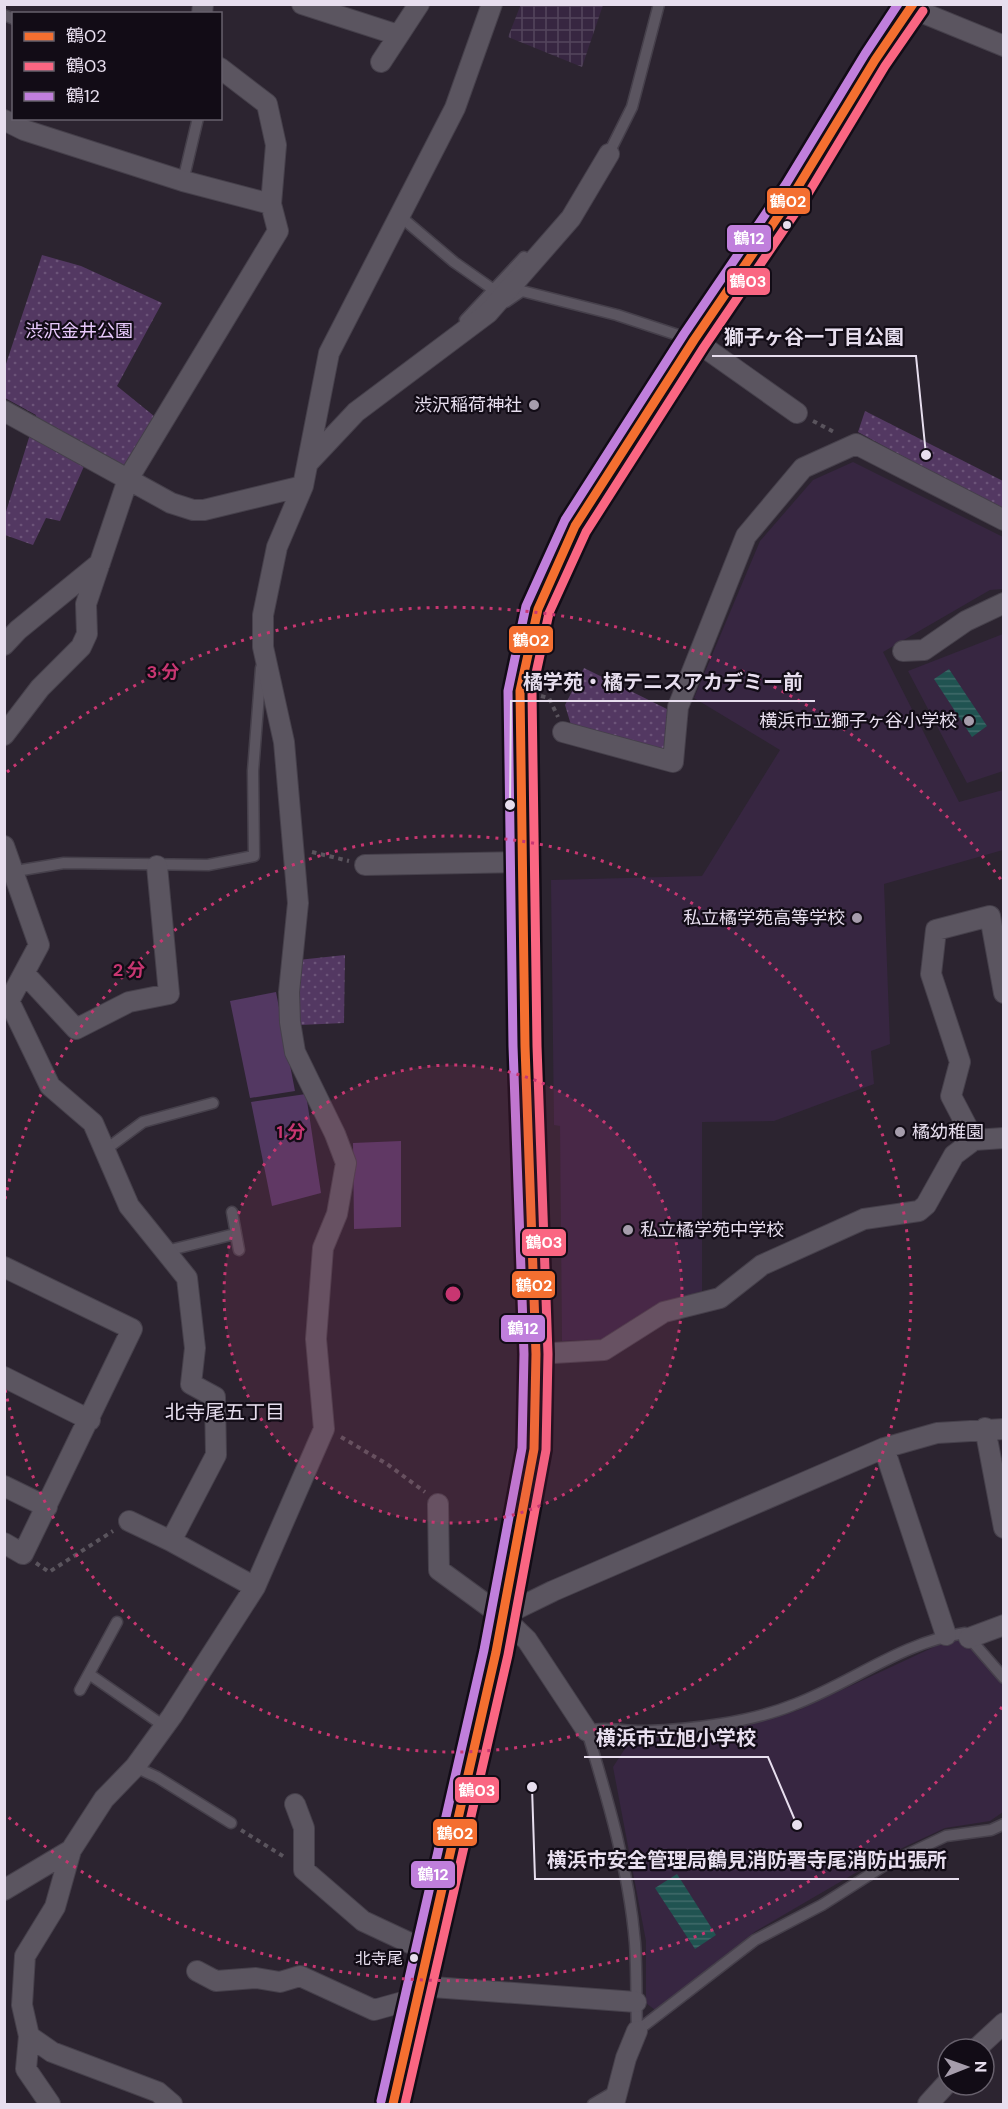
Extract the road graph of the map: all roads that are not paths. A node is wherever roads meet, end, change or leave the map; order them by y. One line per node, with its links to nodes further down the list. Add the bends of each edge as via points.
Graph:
1 (302, 4): 6 (street)
2 (419, 4): 6 (street)
3 (492, 4): 15 (street, via 455,108)
4 (660, 4): 12 (lane, via 632,107)
5 (912, 6): 7 (street); 18 (street, via 796,190)
6 (398, 36): 8 (street)
7 (1004, 46)
8 (381, 62)
9 (222, 70): 14 (street, via 267,104 276,146)
10 (4, 120): 13 (street, via 24,130)
11 (198, 120): 13 (lane)
12 (609, 154): 16 (lane, via 564,213); 17 (street, via 571,218)
13 (183, 181): 14 (street)
14 (271, 204): 23 (street, via 278,231)
15 (401, 217): 16 (lane); 22 (street, via 329,353)
16 (494, 290): 19 (lane)
17 (488, 313): 18 (lane, via 522,291); 19 (street)
18 (694, 340): 20 (street); 34 (street, via 575,526 538,609 520,691)
19 (425, 362): 22 (street, via 356,412)
20 (797, 412)
21 (5, 414): 23 (street)
22 (309, 462): 24 (street)
23 (128, 479): 24 (street, via 171,503 193,510); 26 (street)
24 (303, 486): 29 (street, via 277,547 263,615)
25 (1004, 520): 31 (street, via 856,444 803,468 746,536 678,707 673,762)
26 (100, 563): 28 (street); 32 (street, via 86,604 87,634 81,647 40,688)
27 (1004, 603): 30 (street, via 966,621 924,650)
28 (4, 645)
29 (263, 647): 36 (lane, via 253,771 254,856 208,865); 61 (street, via 284,742 298,903 289,992 290,1022 296,1052 346,1163 337,1214 323,1248 316,1339 324,1430)
30 (903, 651)
31 (562, 732)
32 (4, 735)
33 (4, 846): 37 (street)
34 (522, 862): 35 (street); 49 (street)
35 (365, 865)
36 (157, 866): 37 (lane, via 64,863); 38 (street, via 169,994 129,1002 76,1029)
37 (8, 872): 38 (street, via 39,945)
38 (24, 974): 43 (street, via 9,1001 13,1010 50,1086 93,1124)
39 (1004, 993): 42 (street, via 990,916 936,930 931,974 960,1062 951,1096)
40 (213, 1103): 43 (lane, via 142,1122)
41 (1004, 1138): 42 (street)
42 (974, 1140): 49 (street, via 954,1155 919,1211 864,1219 762,1265 720,1298 664,1312 604,1350)
43 (105, 1150): 47 (street, via 129,1206)
44 (232, 1212): 45 (lane)
45 (235, 1234): 46 (lane); 47 (lane)
46 (239, 1250)
47 (166, 1251): 59 (street, via 187,1278 195,1347 191,1384 215,1397 216,1455)
48 (4, 1267): 51 (street, via 132,1329)
49 (536, 1354): 62 (street, via 534,1449)
50 (4, 1377): 51 (street)
51 (90, 1420): 56 (street)
52 (994, 1428): 53 (street, via 937,1433); 58 (street)
53 (884, 1448): 62 (street); 65 (street)
54 (4, 1486): 56 (street)
55 (438, 1504): 62 (street, via 439,1570)
56 (47, 1506): 60 (street, via 23,1554)
57 (129, 1521): 59 (street)
58 (1004, 1528)
59 (171, 1541): 61 (street)
60 (4, 1543)
61 (255, 1587): 70 (street)
62 (502, 1616): 71 (street, via 526,1640); 78 (street)
63 (117, 1622): 67 (lane)
64 (1004, 1625): 66 (street)
65 (946, 1635): 66 (lane, via 965,1633); 71 (lane, via 889,1657 793,1705 723,1723 644,1731)
66 (969, 1638): 68 (lane)
67 (89, 1674): 69 (lane); 70 (lane)
68 (1004, 1678)
69 (80, 1690)
70 (164, 1726): 72 (street)
71 (587, 1731): 81 (lane, via 604,1786 631,1911)
72 (135, 1767): 74 (lane); 76 (street, via 104,1799)
73 (295, 1804): 78 (street, via 304,1828 304,1870 363,1921)
74 (231, 1823)
75 (1004, 1824): 83 (lane, via 991,1830 946,1836 885,1865 822,1905 754,1940)
76 (71, 1850): 77 (street); 84 (street, via 55,1907 25,1956 22,2005)
77 (4, 1890)
78 (427, 1951): 80 (street)
79 (197, 1971): 80 (street, via 216,1981 256,1978 280,1982 300,1976 374,2010)
80 (418, 1992): 81 (street); 89 (street)
81 (636, 2002): 83 (lane)
82 (1004, 2023): 85 (street)
83 (637, 2031): 86 (street)
84 (29, 2036): 87 (street, via 26,2069); 88 (street, via 52,2052 158,2092)
85 (989, 2037)
86 (616, 2097): 90 (lane)
87 (50, 2104)
88 (171, 2104)
89 (393, 2104)
90 (593, 2104)

